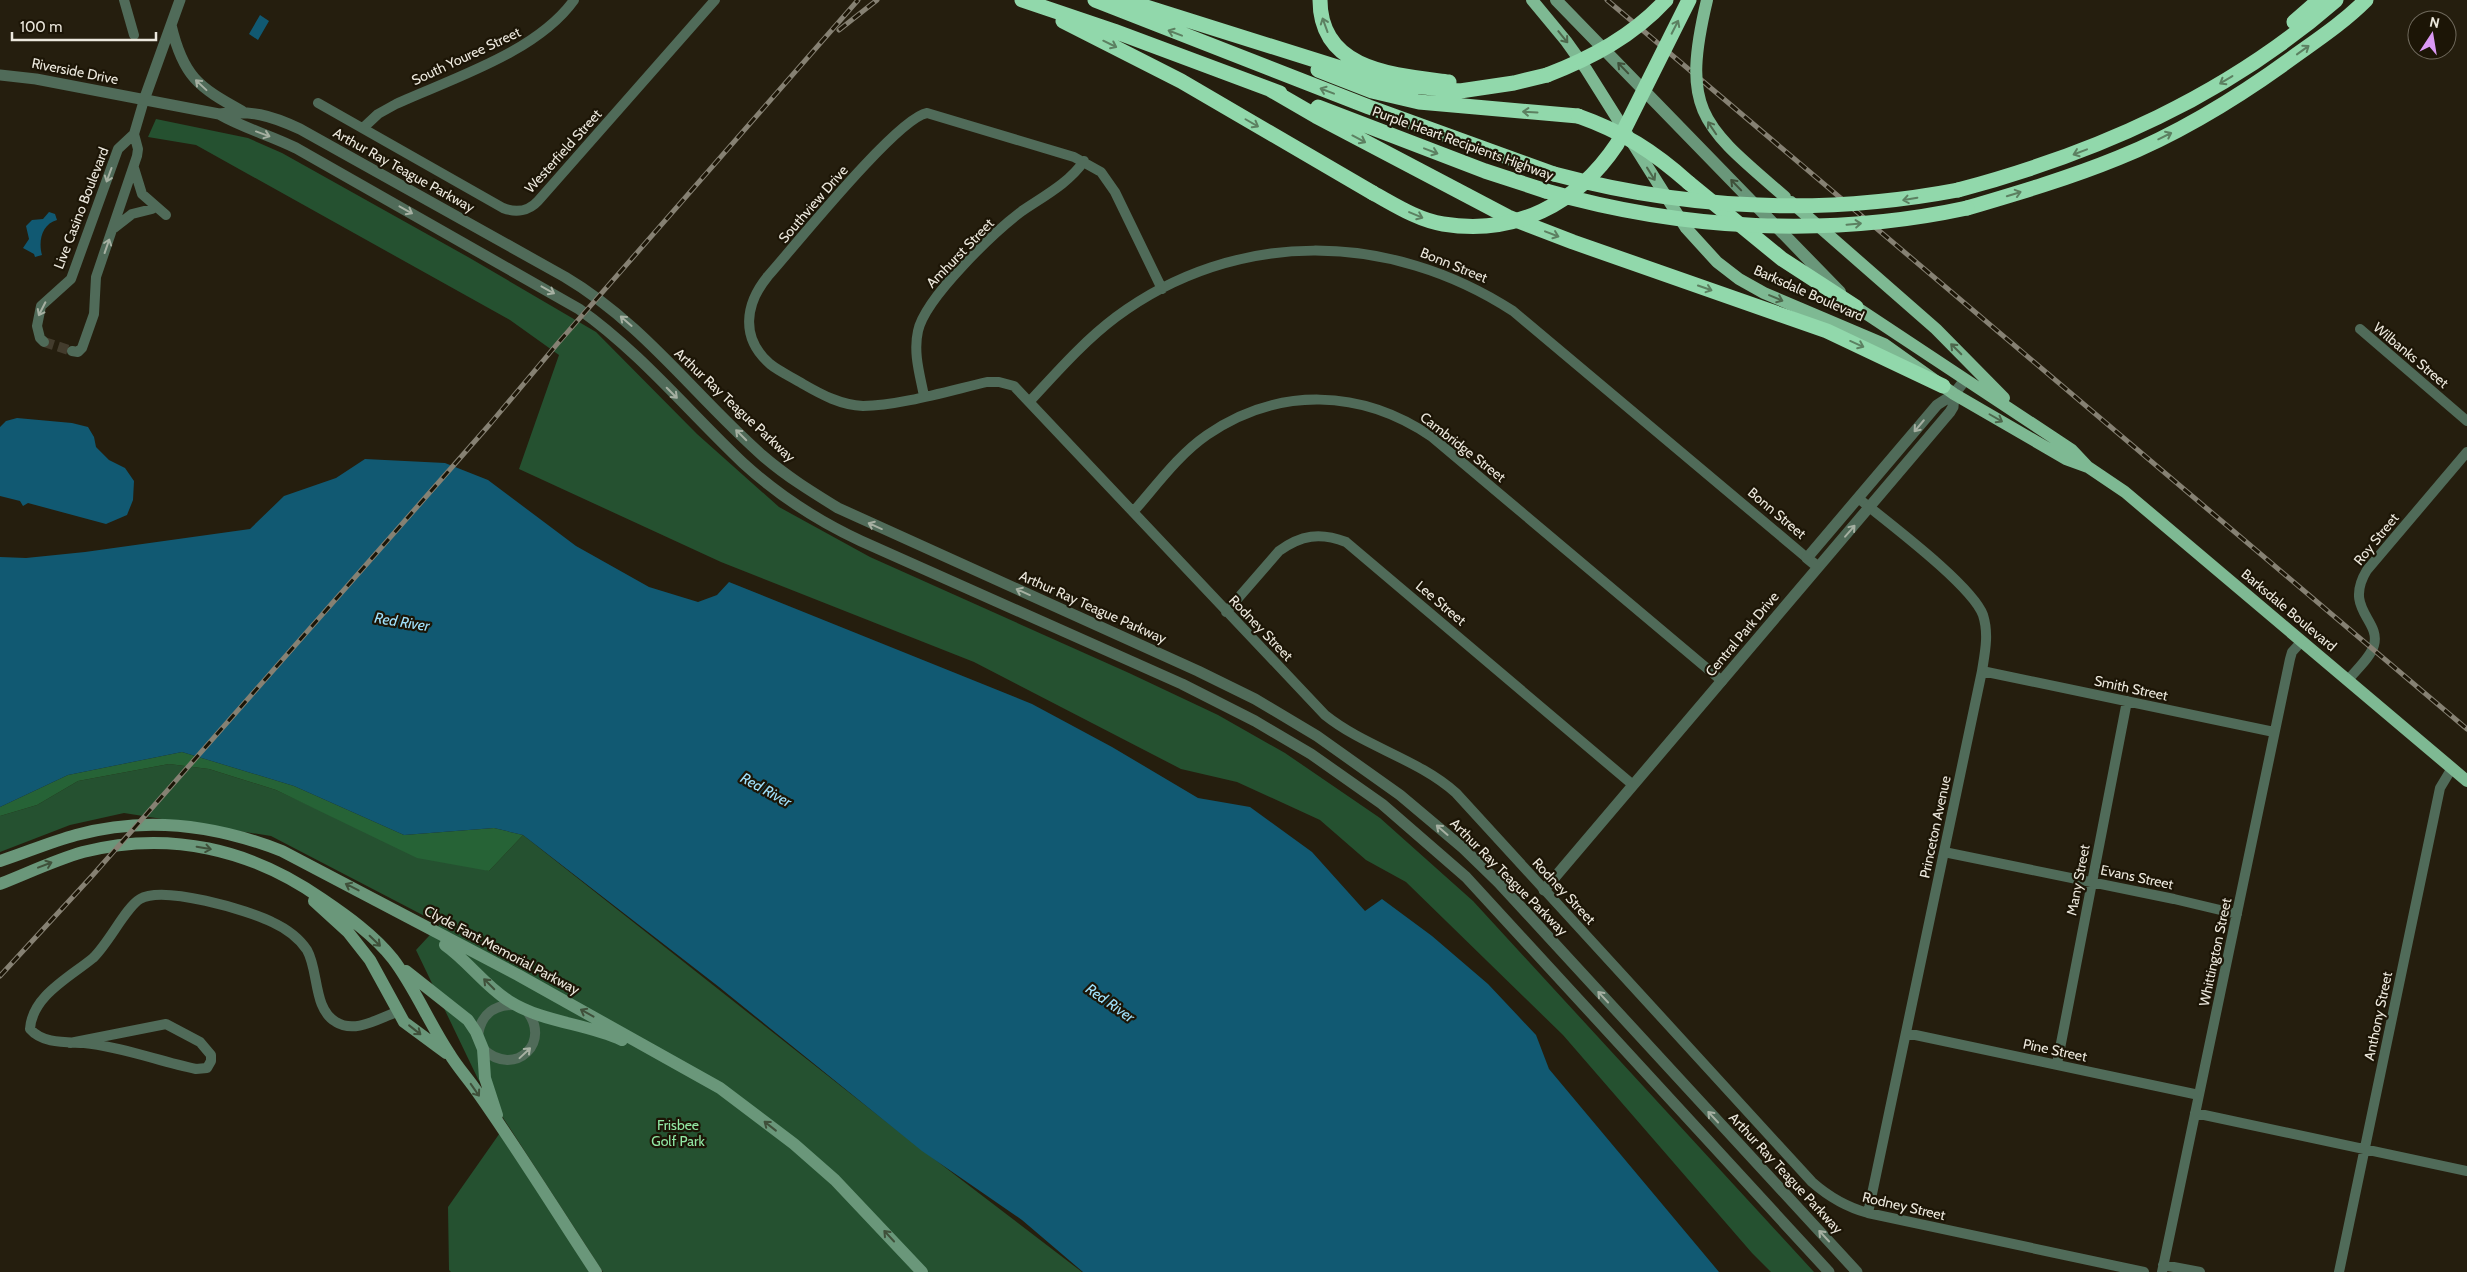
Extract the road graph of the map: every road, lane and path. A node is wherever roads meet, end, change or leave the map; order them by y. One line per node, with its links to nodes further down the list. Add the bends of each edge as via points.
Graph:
1 (124, 0): 20 (street)
2 (180, 0): 18 (street, Live Casino Boulevard)
3 (574, 0): 29 (street, South Youree Street, via 554,24 532,40 396,104)
4 (701, 0): 17 (street)
5 (1020, 0): 12 (highway, one-way to 12, bridge, via 1181,81 1373,193 1426,219 1465,226 1513,222 1539,213 1564,200 1602,166 1617,144); 24 (highway, Purple Heart Recipients Highway, via 1114,30)
6 (1095, 0): 21 (highway, Purple Heart Recipients Highway, one-way to 6, bridge, via 2200,95 2118,137 2061,160 1958,190 1902,201 1858,205 1726,205 1639,194 1554,174 1369,107)
7 (1124, 0): 19 (highway)
8 (1320, 0): 23 (highway, one-way to 8, via 1386,72 1354,61 1329,37 1322,20)
9 (1532, 0): 43 (main road, Barksdale Boulevard, one-way to 43, via 1586,69 1686,228 1717,262 1764,293 1884,344)
10 (1556, 0): 37 (main road, Barksdale Boulevard, one-way to 10)
11 (1666, 0): 23 (highway, bridge, via 1612,45 1547,75)
12 (1689, 0)
13 (1707, 0): 41 (main road, one-way to 13, bridge, via 1936,329 1721,140 1708,124 1696,88 1695,64)
14 (2319, 0): 21 (highway)
15 (2336, 0): 21 (highway, Purple Heart Recipients Highway, via 2288,39)
16 (2367, 0): 24 (highway, Purple Heart Recipients Highway, one-way to 16, bridge, via 1546,191 1648,215 1692,221 1834,226 1936,215 1967,208 2120,158 2248,90 2349,17)
17 (713, 3): 29 (street, Westerfield Street, via 538,201 524,210 503,208)
18 (171, 25): 25 (street, Live Casino Boulevard); 27 (street, one-way to 18, via 211,94 192,76 181,59)
19 (1220, 30): 23 (highway, via 1388,83 1460,91); 37 (highway, one-way to 19, bridge, via 1782,259 1638,142 1616,130 1578,116 1448,106 1396,97 1356,86)
20 (134, 35)
21 (2249, 65)
22 (0, 75): 25 (street, Riverside Drive)
23 (1492, 86)
24 (1271, 90): 43 (highway, one-way to 43, via 1508,217 1827,331)
25 (144, 100): 28 (street, Arthur Ray Teague Parkway); 30 (street, Live Casino Boulevard)
26 (318, 103): 29 (street, Westerfield Street)
27 (242, 111): 28 (street, Arthur Ray Teague Parkway); 93 (street, Arthur Ray Teague Parkway, one-way to 27, via 1498,882 1442,829 1362,766 1280,713 1214,678 838,508 763,456 632,326 585,289 300,129 274,118)
28 (219, 114): 92 (street, Arthur Ray Teague Parkway, one-way to 92, via 296,148 579,309 620,341 744,464 820,520 1220,703 1288,740 1360,788 1413,829 1466,877)
29 (363, 128)
30 (134, 134): 32 (street, Live Casino Boulevard, via 138,149); 39 (street, Live Casino Boulevard, one-way to 39, via 118,149 71,279 42,306 37,326)
31 (1084, 161): 36 (street, Southview Drive, via 1108,180); 44 (street, Amhurst Street, via 1073,175 1020,213 992,238 928,307 916,340); 44 (street, Southview Drive, via 942,116 920,114 872,158 760,286 751,304 750,328 754,345 772,366 824,396 853,405 884,404)
32 (134, 166): 34 (street, via 142,194); 35 (street, Live Casino Boulevard)
33 (152, 209): 35 (street, via 132,214)
34 (166, 214)
35 (113, 228): 40 (street, Live Casino Boulevard, one-way to 35, via 78,352 83,346 94,315 95,281)
36 (1162, 289): 45 (street, Bonn Street, via 1090,338); 53 (street, Bonn Street, via 1184,278 1242,259 1322,250 1345,250 1391,258 1461,281 1498,300 1535,328)
37 (1856, 307): 42 (main road, Barksdale Boulevard)
38 (2360, 329): 46 (street, Wilbanks Street)
39 (44, 342)
40 (72, 351)
41 (1974, 368): 42 (street); 47 (main road)
42 (1965, 380): 43 (street, Central Park Drive); 47 (main road, Barksdale Boulevard)
43 (1949, 390): 49 (main road, Barksdale Boulevard, one-way to 49, via 2066,459); 50 (street, Central Park Drive, one-way to 50); 51 (street, Central Park Drive, via 1953,407 1950,412)
44 (924, 396): 45 (street, Southview Drive, via 999,382 1014,386)
45 (1030, 401): 52 (street, Rodney Street)
46 (2467, 421)
47 (2042, 430): 49 (main road, Barksdale Boulevard, via 2072,450)
48 (2467, 452): 58 (street, Roy Street, via 2360,582 2359,600 2374,634 2374,642)
49 (2088, 466): 56 (main road, Barksdale Boulevard, via 2124,492)
50 (1858, 498): 51 (street, Princeton Avenue); 53 (street, Central Park Drive)
51 (1870, 508): 54 (street, Central Park Drive, one-way to 51); 57 (street, Princeton Avenue, via 1964,588 1977,603 1987,634)
52 (1133, 512): 55 (street, Rodney Street); 59 (street, Cambridge Street, via 1190,449 1207,435 1246,413 1307,399 1364,404 1397,416 1432,437)
53 (1807, 558): 54 (street, Bonn Street)
54 (1818, 567): 59 (street, Central Park Drive, via 1761,640)
55 (1226, 612): 64 (street, Lee Street, via 1279,551 1290,543 1299,538 1323,535 1346,542); 70 (street, Rodney Street, via 1334,722 1426,770 1449,787)
56 (2302, 641): 58 (main road, Barksdale Boulevard); 61 (street, Whittington Street, via 2290,659)
57 (1982, 671): 60 (street, Smith Street); 65 (street, Princeton Avenue)
58 (2348, 680): 62 (main road, Barksdale Boulevard)
59 (1722, 681): 64 (street, Central Park Drive)
60 (2127, 701): 61 (street, Smith Street); 68 (street, Many Street)
61 (2274, 732): 72 (street, Whittington Street)
62 (2452, 768): 63 (main road, Barksdale Boulevard); 86 (street, Anthony Street, via 2440,788)
63 (2467, 781)
64 (1633, 785): 70 (street, Central Park Drive)
65 (1944, 852): 68 (street, Evans Street); 76 (street, Princeton Avenue)
66 (0, 861): 71 (main road, Clyde Fant Memorial Parkway, one-way to 66, via 309,864 254,840 215,830 178,826 125,826 92,831)
67 (268, 866): 69 (main road, one-way to 67, via 84,852 147,843 203,847); 73 (main road, one-way to 73, via 342,912); 75 (main road, via 303,891 348,932 370,960)
68 (2091, 881): 72 (street, Evans Street); 82 (street, Many Street)
69 (0, 884)
70 (1544, 890): 88 (street, Rodney Street, via 1817,1186 1836,1200)
71 (378, 901): 74 (main road, one-way to 71, via 494,990 456,953); 81 (main road, Clyde Fant Memorial Parkway, one-way to 71)
72 (2237, 914): 83 (street, Whittington Street)
73 (393, 959): 77 (main road, via 468,1020); 80 (main road)
74 (520, 1007): 77 (street, via 502,1006 490,1011 482,1020); 79 (street, one-way to 74, via 501,1060 518,1059 526,1053 532,1046 535,1029 530,1015); 81 (main road, via 540,1016 591,1028)
75 (397, 1012): 78 (street, via 368,1024 342,1026 325,1012 307,951 294,936 246,911 196,899 152,894 139,899 98,953 57,984 35,1011 30,1030 35,1035); 80 (main road, one-way to 80, via 404,1022)
76 (1906, 1033): 82 (street, Pine Street); 88 (street, Princeton Avenue)
77 (478, 1035): 79 (main road)
78 (70, 1043): 78 (street, via 166,1024 200,1042 211,1055 211,1061 207,1068 196,1069 120,1048)
79 (483, 1049): 85 (main road, via 485,1078)
80 (456, 1063): 85 (main road, one-way to 85)
81 (677, 1064): 91 (main road, Clyde Fant Memorial Parkway, one-way to 81, via 835,1180 794,1144 734,1098)
82 (2057, 1064): 83 (street, Pine Street)
83 (2199, 1095): 84 (street, Whittington Street)
84 (2195, 1113): 86 (street); 89 (street, Whittington Street)
85 (502, 1130): 90 (main road)
86 (2364, 1149): 87 (street); 96 (street, Anthony Street)
87 (2467, 1171)
88 (1868, 1213): 94 (street, Rodney Street)
89 (2163, 1269): 95 (street)
90 (596, 1272)
91 (922, 1272)
92 (1830, 1272)
93 (1856, 1272)
94 (2144, 1272)
95 (2200, 1272)
96 (2339, 1272)

